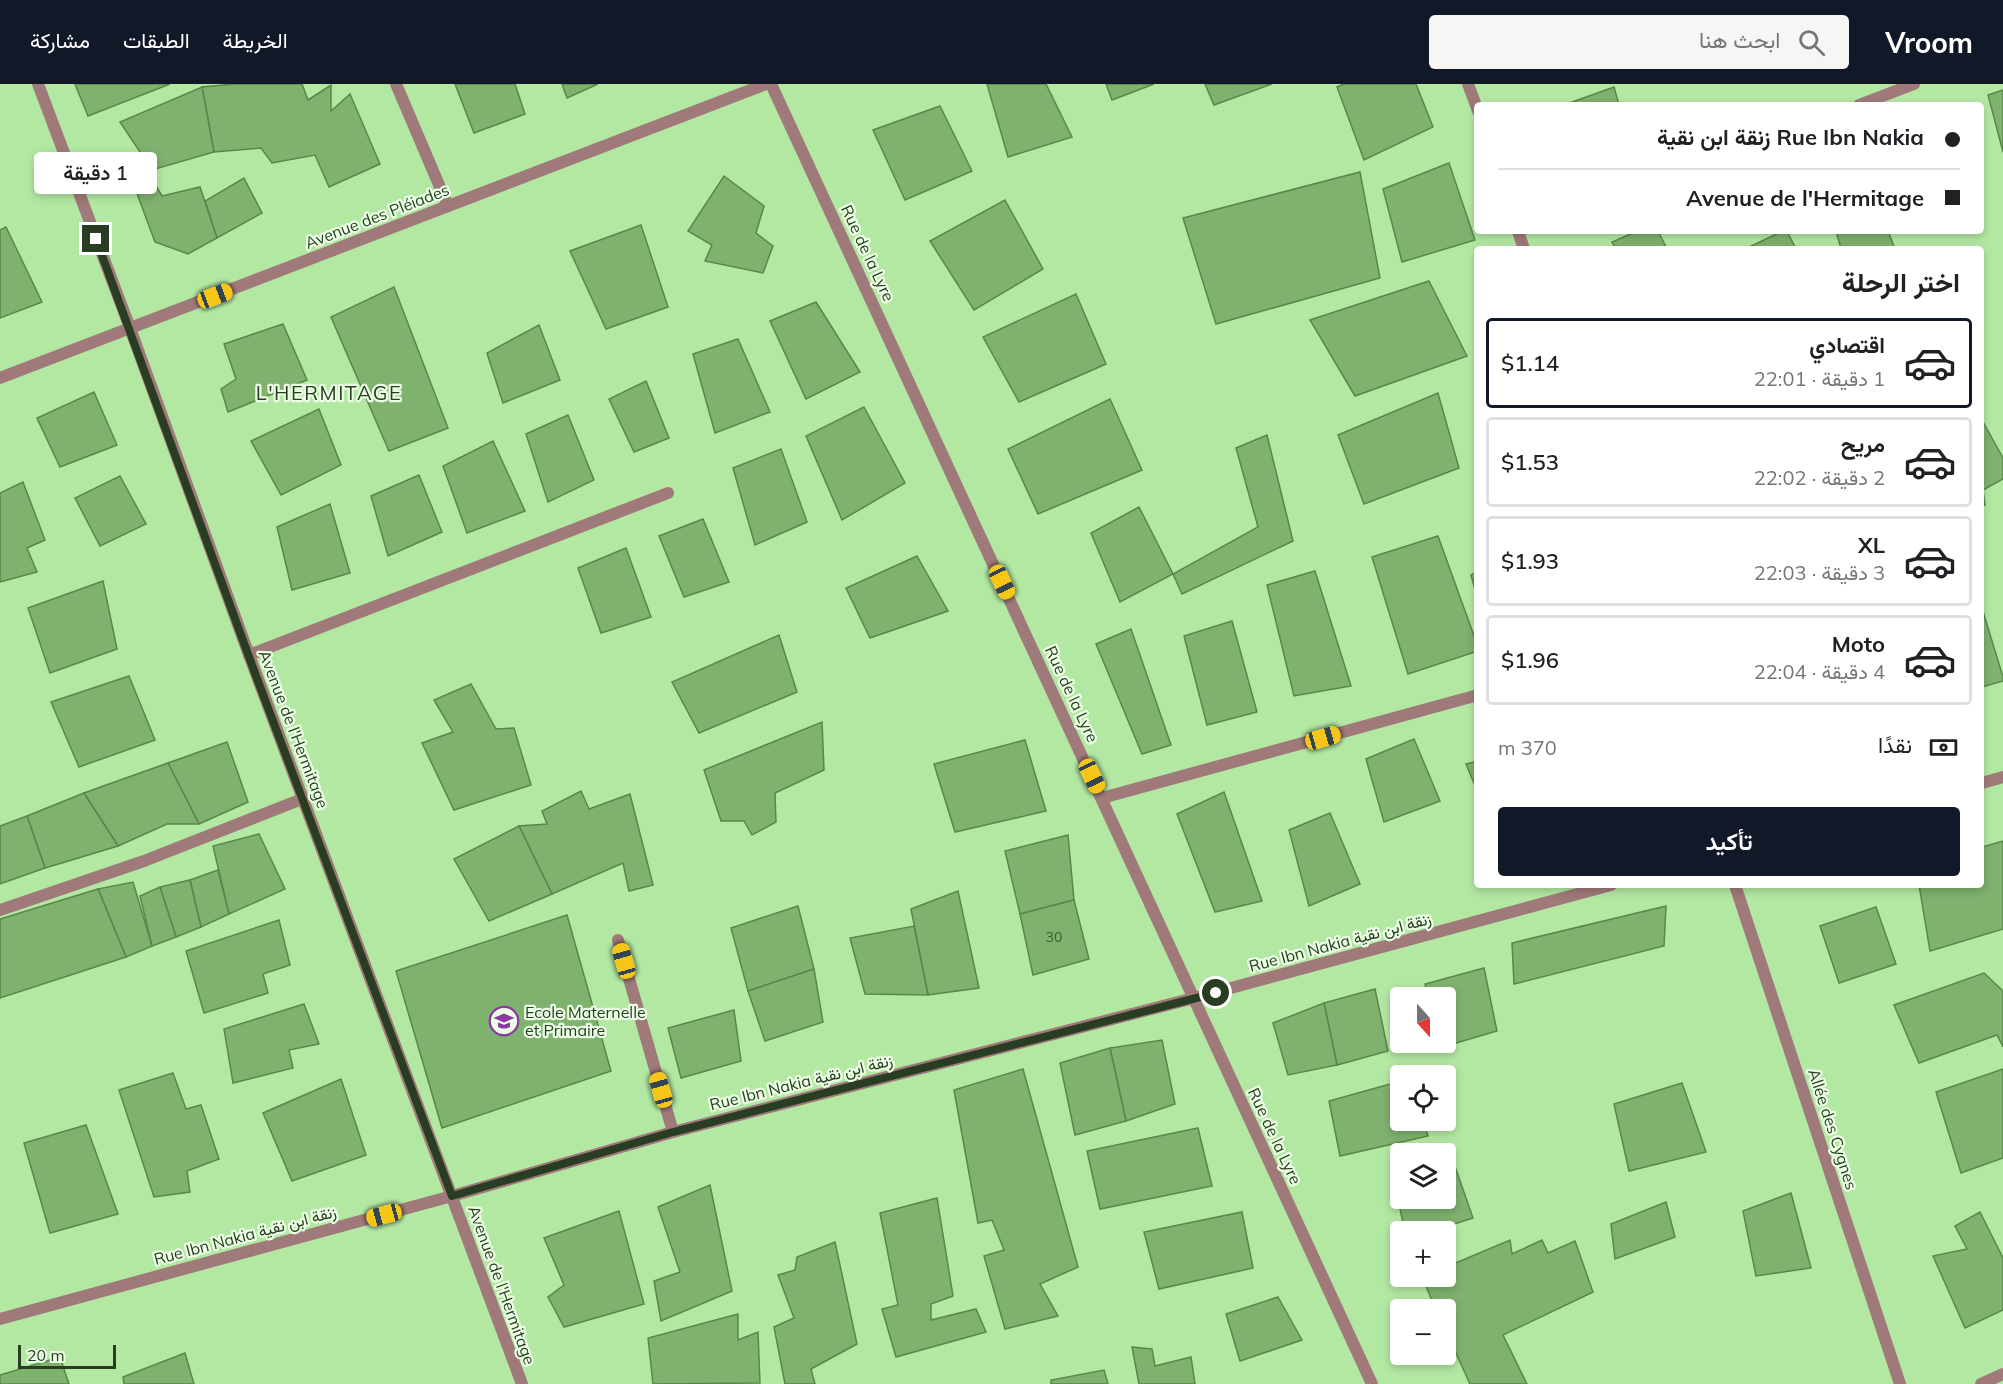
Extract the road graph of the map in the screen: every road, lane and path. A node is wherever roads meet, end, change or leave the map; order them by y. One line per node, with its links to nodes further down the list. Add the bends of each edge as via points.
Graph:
1 (38, 84): 10 (street, Avenue de l'Hermitage)
2 (396, 84): 9 (street)
3 (766, 84): 9 (street, Avenue des Pléiades)
4 (771, 84): 17 (street, Rue de la Lyre)
5 (1468, 84): 7 (street)
6 (1914, 84): 8 (street)
7 (1475, 102)
8 (1867, 102)
9 (448, 206): 10 (street, Avenue des Pléiades)
10 (130, 328): 11 (street, Avenue des Pléiades); 13 (street, Avenue de l'Hermitage)
11 (0, 378)
12 (668, 493): 13 (street)
13 (249, 655): 18 (street, Avenue de l'Hermitage)
14 (1474, 696): 17 (street)
15 (2003, 777): 16 (street)
16 (1984, 782)
17 (1102, 798): 23 (street, Rue de la Lyre)
18 (302, 799): 21 (street, via 144,861); 25 (street, Avenue de l'Hermitage)
19 (1600, 888): 23 (street, Rue Ibn Nakia زنقة ابن نقية)
20 (1736, 888): 30 (street, Allée des Cygnes)
21 (0, 910)
22 (618, 940): 24 (street)
23 (1194, 998): 24 (street, Rue Ibn Nakia زنقة ابن نقية); 29 (street, Rue de la Lyre)
24 (673, 1132): 25 (street, Rue Ibn Nakia زنقة ابن نقية)
25 (452, 1196): 26 (street, Rue Ibn Nakia زنقة ابن نقية); 28 (street, Avenue de l'Hermitage)
26 (0, 1319)
27 (2003, 1374): 31 (street)
28 (522, 1384)
29 (1372, 1384)
30 (1900, 1384)
31 (1981, 1384)

